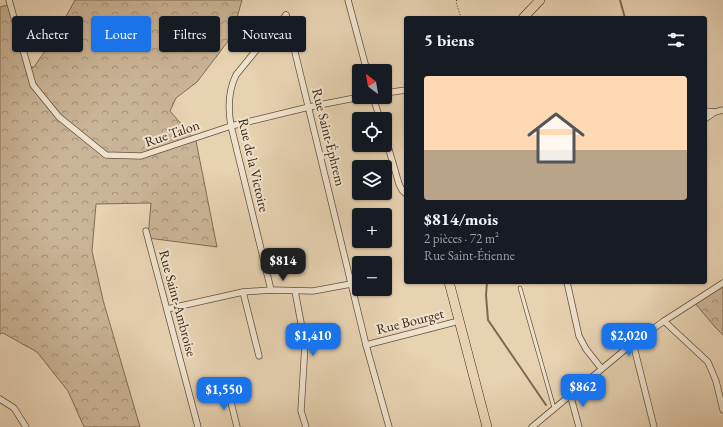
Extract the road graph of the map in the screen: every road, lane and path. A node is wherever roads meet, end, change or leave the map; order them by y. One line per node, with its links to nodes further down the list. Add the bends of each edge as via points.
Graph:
1 (9, 0): 17 (street, Rue Talon, via 34,85 59,117 106,155 141,156)
2 (348, 0): 8 (street)
3 (457, 0): 6 (path)
4 (540, 0): 7 (main road)
5 (286, 15): 12 (street, Rue Saint-Éphrem); 17 (street, Rue de la Victoire, via 242,67 232,84 229,104)
6 (460, 16)
7 (525, 16)
8 (364, 64)
9 (404, 90): 10 (street)
10 (392, 92)
11 (352, 99): 12 (street, Rue Talon)
12 (309, 107): 17 (street, Rue Talon); 22 (street, Rue Saint-Éphrem)
13 (723, 110): 15 (street)
14 (707, 111): 15 (street)
15 (714, 112): 16 (street)
16 (707, 117)
17 (231, 126): 26 (street, Rue de la Victoire)
18 (390, 152): 19 (street, via 399,184)
19 (404, 192)
20 (146, 231): 29 (street, Rue Saint-Ambroise)
21 (723, 283): 31 (street)
22 (351, 284): 27 (street, via 313,291); 33 (street, Rue Saint-Éphrem)
23 (450, 284): 30 (main road)
24 (567, 284): 35 (street, via 579,336)
25 (520, 288): 39 (lane)
26 (271, 290): 27 (street); 28 (street)
27 (294, 291): 44 (street, via 305,344 302,411)
28 (243, 292): 29 (street); 34 (street)
29 (167, 309): 42 (street, Rue Saint-Ambroise)
30 (459, 320): 33 (street, Rue Bourget); 46 (main road)
31 (664, 321): 32 (street); 40 (street, via 708,362)
32 (633, 343): 35 (street); 49 (street)
33 (366, 345): 45 (street, Rue Saint-Éphrem)
34 (259, 356)
35 (601, 368): 37 (street)
36 (228, 390): 43 (street)
37 (570, 394): 39 (street); 48 (street)
38 (0, 399): 41 (street, via 14,408)
39 (554, 408): 47 (street)
40 (723, 410)
41 (26, 427)
42 (198, 427)
43 (237, 427)
44 (306, 427)
45 (389, 427)
46 (487, 427)
47 (532, 427)
48 (579, 427)
49 (654, 427)

